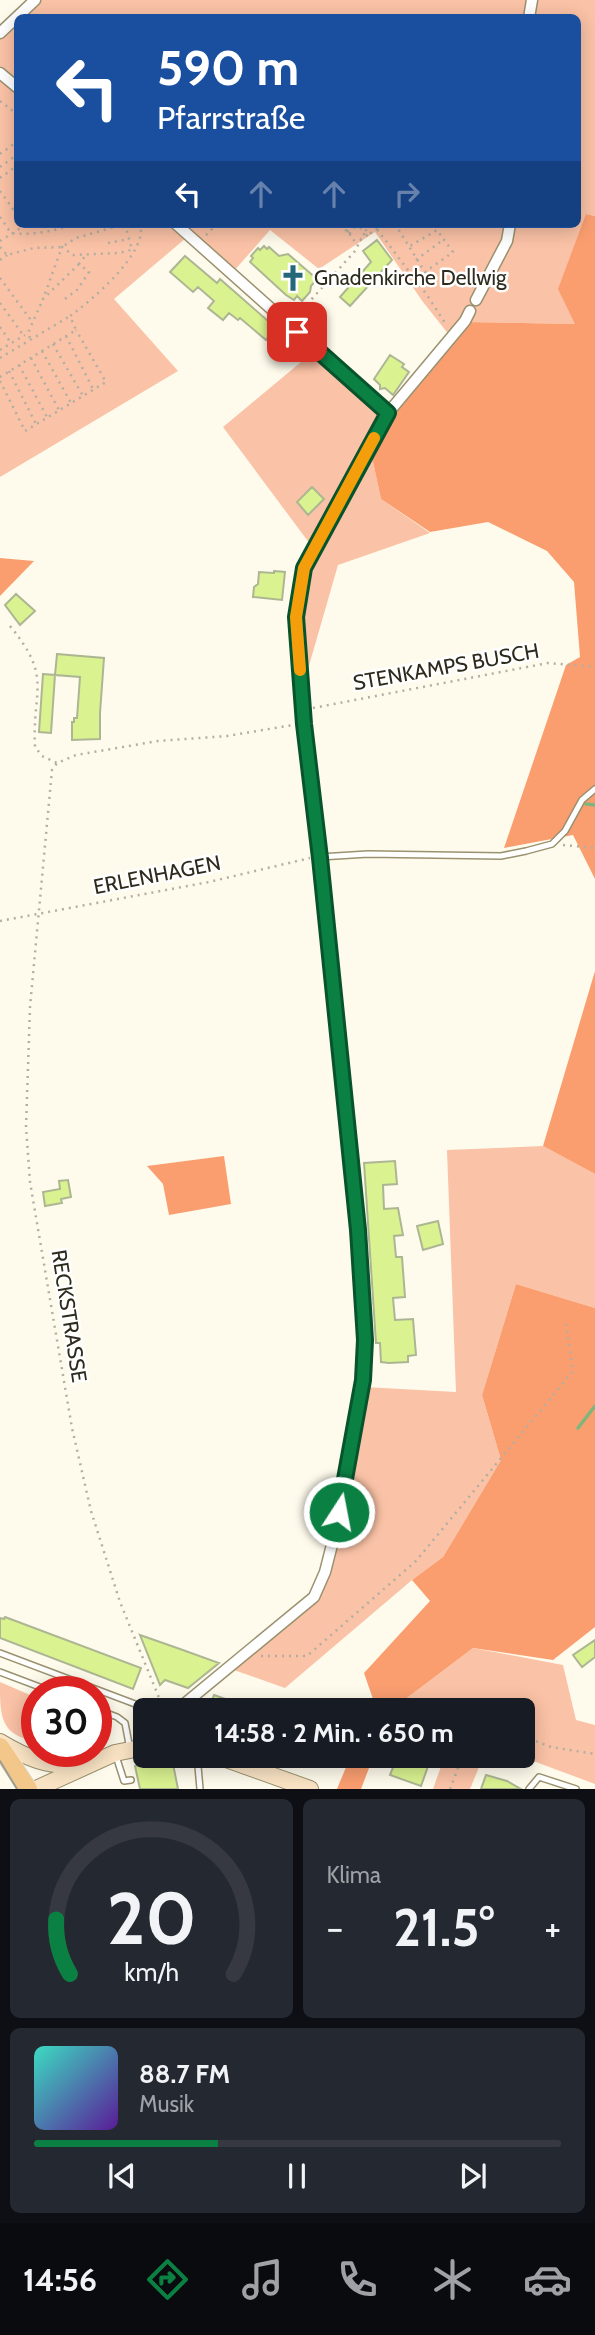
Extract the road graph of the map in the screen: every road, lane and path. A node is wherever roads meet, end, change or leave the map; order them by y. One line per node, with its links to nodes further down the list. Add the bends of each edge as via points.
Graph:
1 (35, 0): 2 (street)
2 (20, 14)
3 (14, 20): 4 (street)
4 (0, 33)
5 (0, 73): 6 (street)
6 (14, 85)
7 (0, 101): 8 (path)
8 (14, 112)
9 (0, 191): 10 (path)
10 (13, 209)
11 (1, 219): 28 (path)
12 (19, 228): 28 (path)
13 (61, 228): 28 (path)
14 (111, 228): 39 (path)
15 (126, 228): 31 (path)
16 (141, 228): 40 (path)
17 (181, 228): 36 (street)
18 (344, 228): 27 (path)
19 (351, 228): 27 (path)
20 (353, 228): 30 (path)
21 (358, 228): 32 (path, via 363,231)
22 (360, 228): 29 (path)
23 (398, 228): 37 (path)
24 (509, 228): 49 (street)
25 (377, 229): 29 (path); 58 (path)
26 (212, 230): 36 (path)
27 (346, 232): 30 (path)
28 (11, 233): 34 (path)
29 (369, 234): 32 (path)
30 (351, 237): 32 (path)
31 (130, 239): 35 (path); 40 (path)
32 (361, 239): 56 (path, via 310,301 319,309)
33 (444, 239): 37 (path, via 437,230); 44 (path); 44 (path, via 453,252 425,272)
34 (0, 241)
35 (108, 243)
36 (199, 243): 56 (street)
37 (410, 246): 44 (path)
38 (0, 247): 41 (path)
39 (62, 247): 41 (path); 42 (path, via 73,255); 47 (path)
40 (133, 250): 42 (path); 52 (path, via 112,279)
41 (7, 255): 43 (path)
42 (86, 256): 45 (path)
43 (0, 260)
44 (416, 260)
45 (79, 264): 47 (path); 48 (path, via 89,272)
46 (0, 278): 53 (path)
47 (43, 299): 53 (path)
48 (65, 299)
49 (476, 300)
50 (0, 303): 57 (path)
51 (470, 311): 58 (street)
52 (70, 316): 55 (path); 60 (path)
53 (33, 323): 57 (path)
54 (0, 327): 61 (path)
55 (76, 330): 59 (path); 70 (path, via 106,382)
56 (297, 332): 74 (street)
57 (26, 334): 60 (path); 61 (path)
58 (453, 335): 74 (street)
59 (66, 336): 62 (path); 70 (path)
60 (31, 339): 65 (path)
61 (11, 343): 63 (path)
62 (53, 344): 64 (path); 71 (path)
63 (0, 350)
64 (42, 351): 66 (path); 72 (path)
65 (0, 358)
66 (31, 358): 67 (path); 73 (path)
67 (19, 365): 68 (path); 75 (path)
68 (9, 371): 69 (path); 76 (path)
69 (0, 379): 76 (path, via 25,431)
70 (93, 390): 71 (path)
71 (83, 396): 72 (path)
72 (71, 403): 73 (path)
73 (59, 410): 75 (path)
74 (388, 413): 79 (street, via 304,568 296,617)
75 (47, 417): 76 (path)
76 (36, 424)
77 (10, 626): 81 (path, via 26,645 38,675 35,747)
78 (595, 667): 79 (path, STENKAMPS BUSCH, via 548,663)
79 (303, 710): 80 (street)
80 (304, 724): 81 (path, via 158,741 76,755); 85 (street)
81 (57, 763): 86 (path, RECKSTRASSE, via 52,771)
82 (595, 789): 83 (lane)
83 (552, 844): 84 (path); 85 (lane, via 500,856)
84 (595, 848)
85 (320, 858): 86 (path, ERLENHAGEN); 90 (street, via 358,1230 365,1359 335,1533 314,1597)
86 (38, 914): 87 (path, ERLENHAGEN); 93 (path, RECKSTRASSE, via 26,1103 30,1182 86,1491 120,1602)
87 (0, 921)
88 (566, 1324): 90 (path, via 573,1371 416,1561 307,1656)
89 (0, 1653): 95 (lane)
90 (244, 1656): 94 (street)
91 (0, 1672): 92 (lane)
92 (21, 1680)
93 (159, 1698)
94 (192, 1698)
95 (133, 1703)
96 (112, 1715): 99 (lane, via 125,1723)
97 (535, 1741): 101 (path)
98 (0, 1744): 100 (street); 108 (main road)
99 (130, 1750): 102 (street); 107 (lane, via 124,1781)
100 (21, 1754)
101 (595, 1754)
102 (112, 1756)
103 (81, 1767): 109 (street)
104 (198, 1768): 110 (lane)
105 (251, 1768): 111 (street)
106 (458, 1768): 112 (path)
107 (131, 1780)
108 (29, 1789)
109 (36, 1789)
110 (200, 1789)
111 (310, 1789)
112 (450, 1789)
113 (529, 1789): 114 (lane, via 538,1777)
114 (576, 1789)

